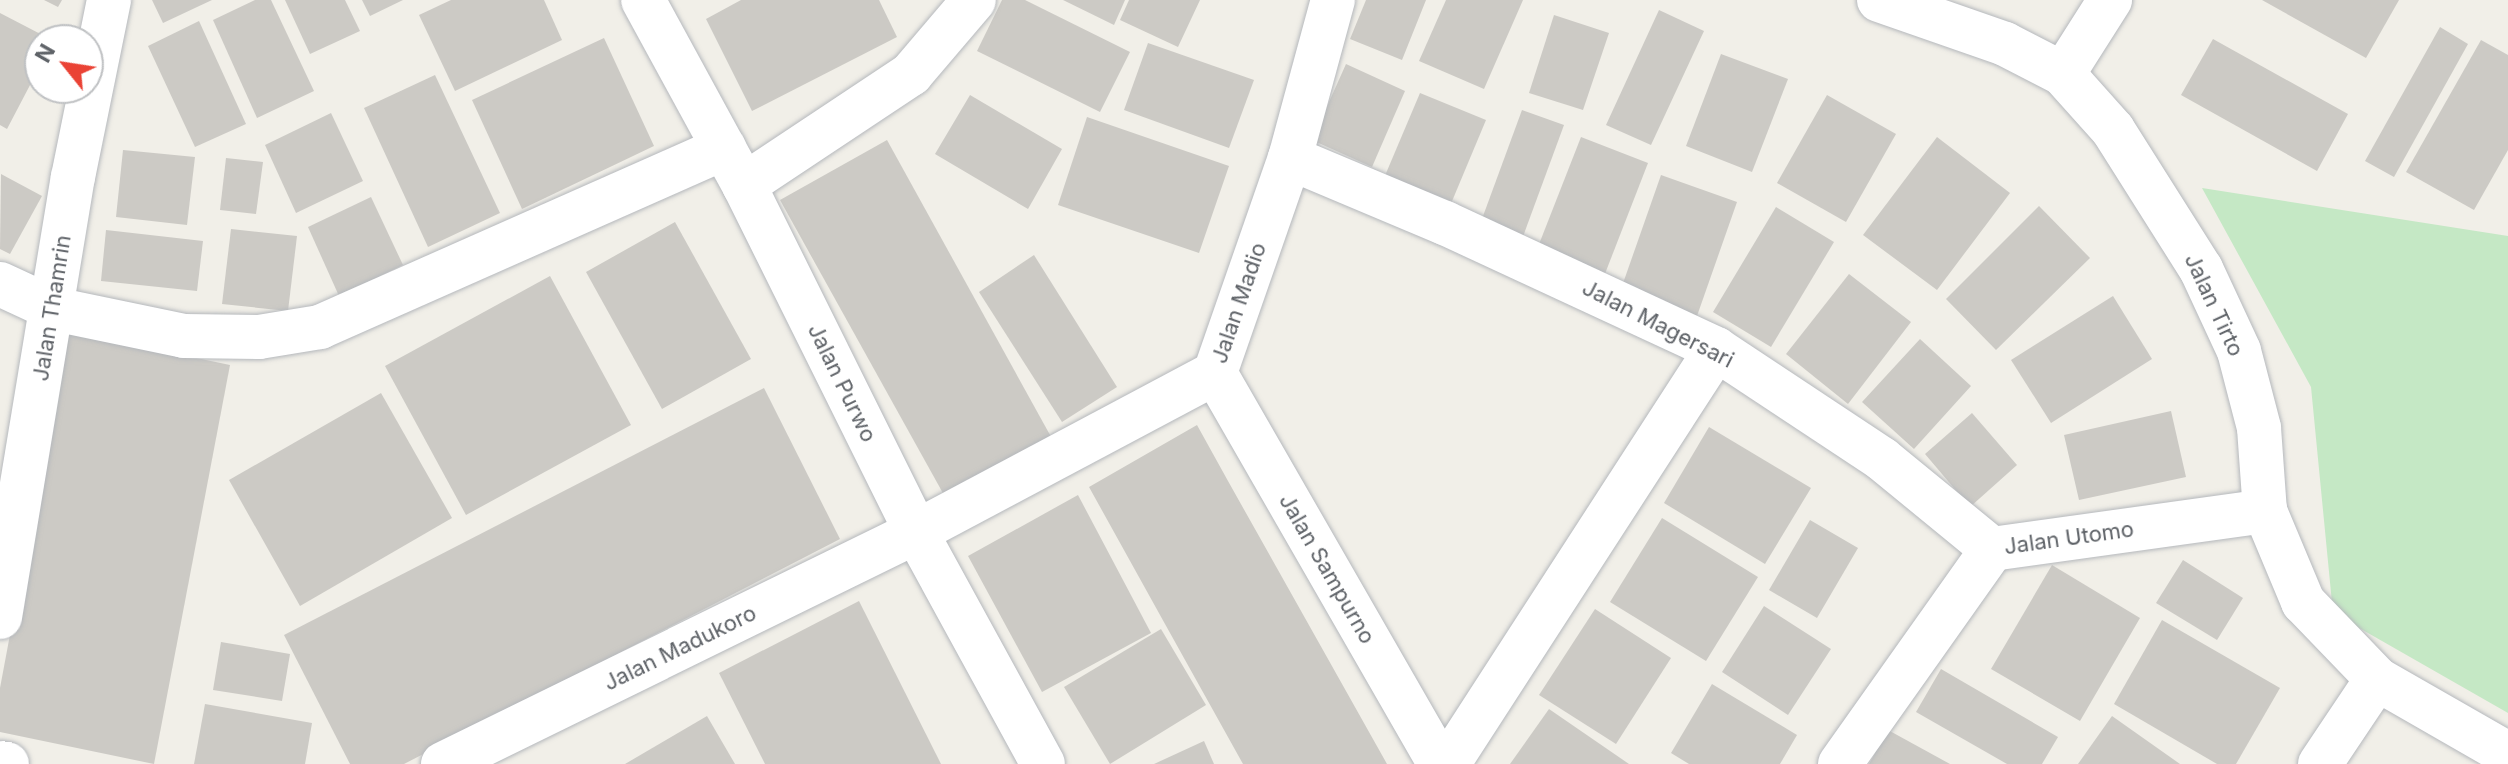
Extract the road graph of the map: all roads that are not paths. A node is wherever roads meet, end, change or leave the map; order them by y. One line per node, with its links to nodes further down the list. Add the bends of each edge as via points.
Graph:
1 (109, 0): 11 (street, Jalan Thamrin, via 73,177)
2 (643, 0): 9 (street, Jalan Purwo)
3 (974, 0): 9 (street, via 911,74)
4 (1333, 0): 8 (street, Jalan Madio)
5 (1879, 0): 7 (street, Jalan Tirto, via 2005,44)
6 (2110, 0): 7 (street)
7 (2063, 74): 14 (street, Jalan Tirto, via 2113,130 2201,269 2239,351 2259,428)
8 (1290, 158): 12 (street, Jalan Magersari, via 1459,229); 13 (street, Jalan Madio)
9 (734, 166): 11 (street, via 320,327 259,337 184,336); 15 (street, Jalan Purwo)
10 (0, 284): 11 (street)
11 (54, 309): 16 (street, Jalan Thamrin)
12 (1716, 349): 17 (street, Jalan Magersari, via 1882,459); 26 (street)
13 (1215, 373): 15 (street, Jalan Madio); 25 (street, Jalan Sampurno)
14 (2265, 511): 17 (street, Jalan Utomo); 19 (street, Jalan Tirto, via 2303,602)
15 (916, 532): 23 (street, Jalan Madukoro); 24 (street, Jalan Purwo)
16 (6, 545): 18 (street, Jalan Thamrin)
17 (1992, 549): 27 (street, Jalan Utomo)
18 (0, 617)
19 (2377, 679): 20 (street, Jalan Tirto); 28 (street)
20 (2508, 754)
21 (0, 763): 22 (street)
22 (7, 764)
23 (443, 764)
24 (1043, 764)
25 (1440, 764)
26 (1448, 764)
27 (1840, 764)
28 (2320, 764)

